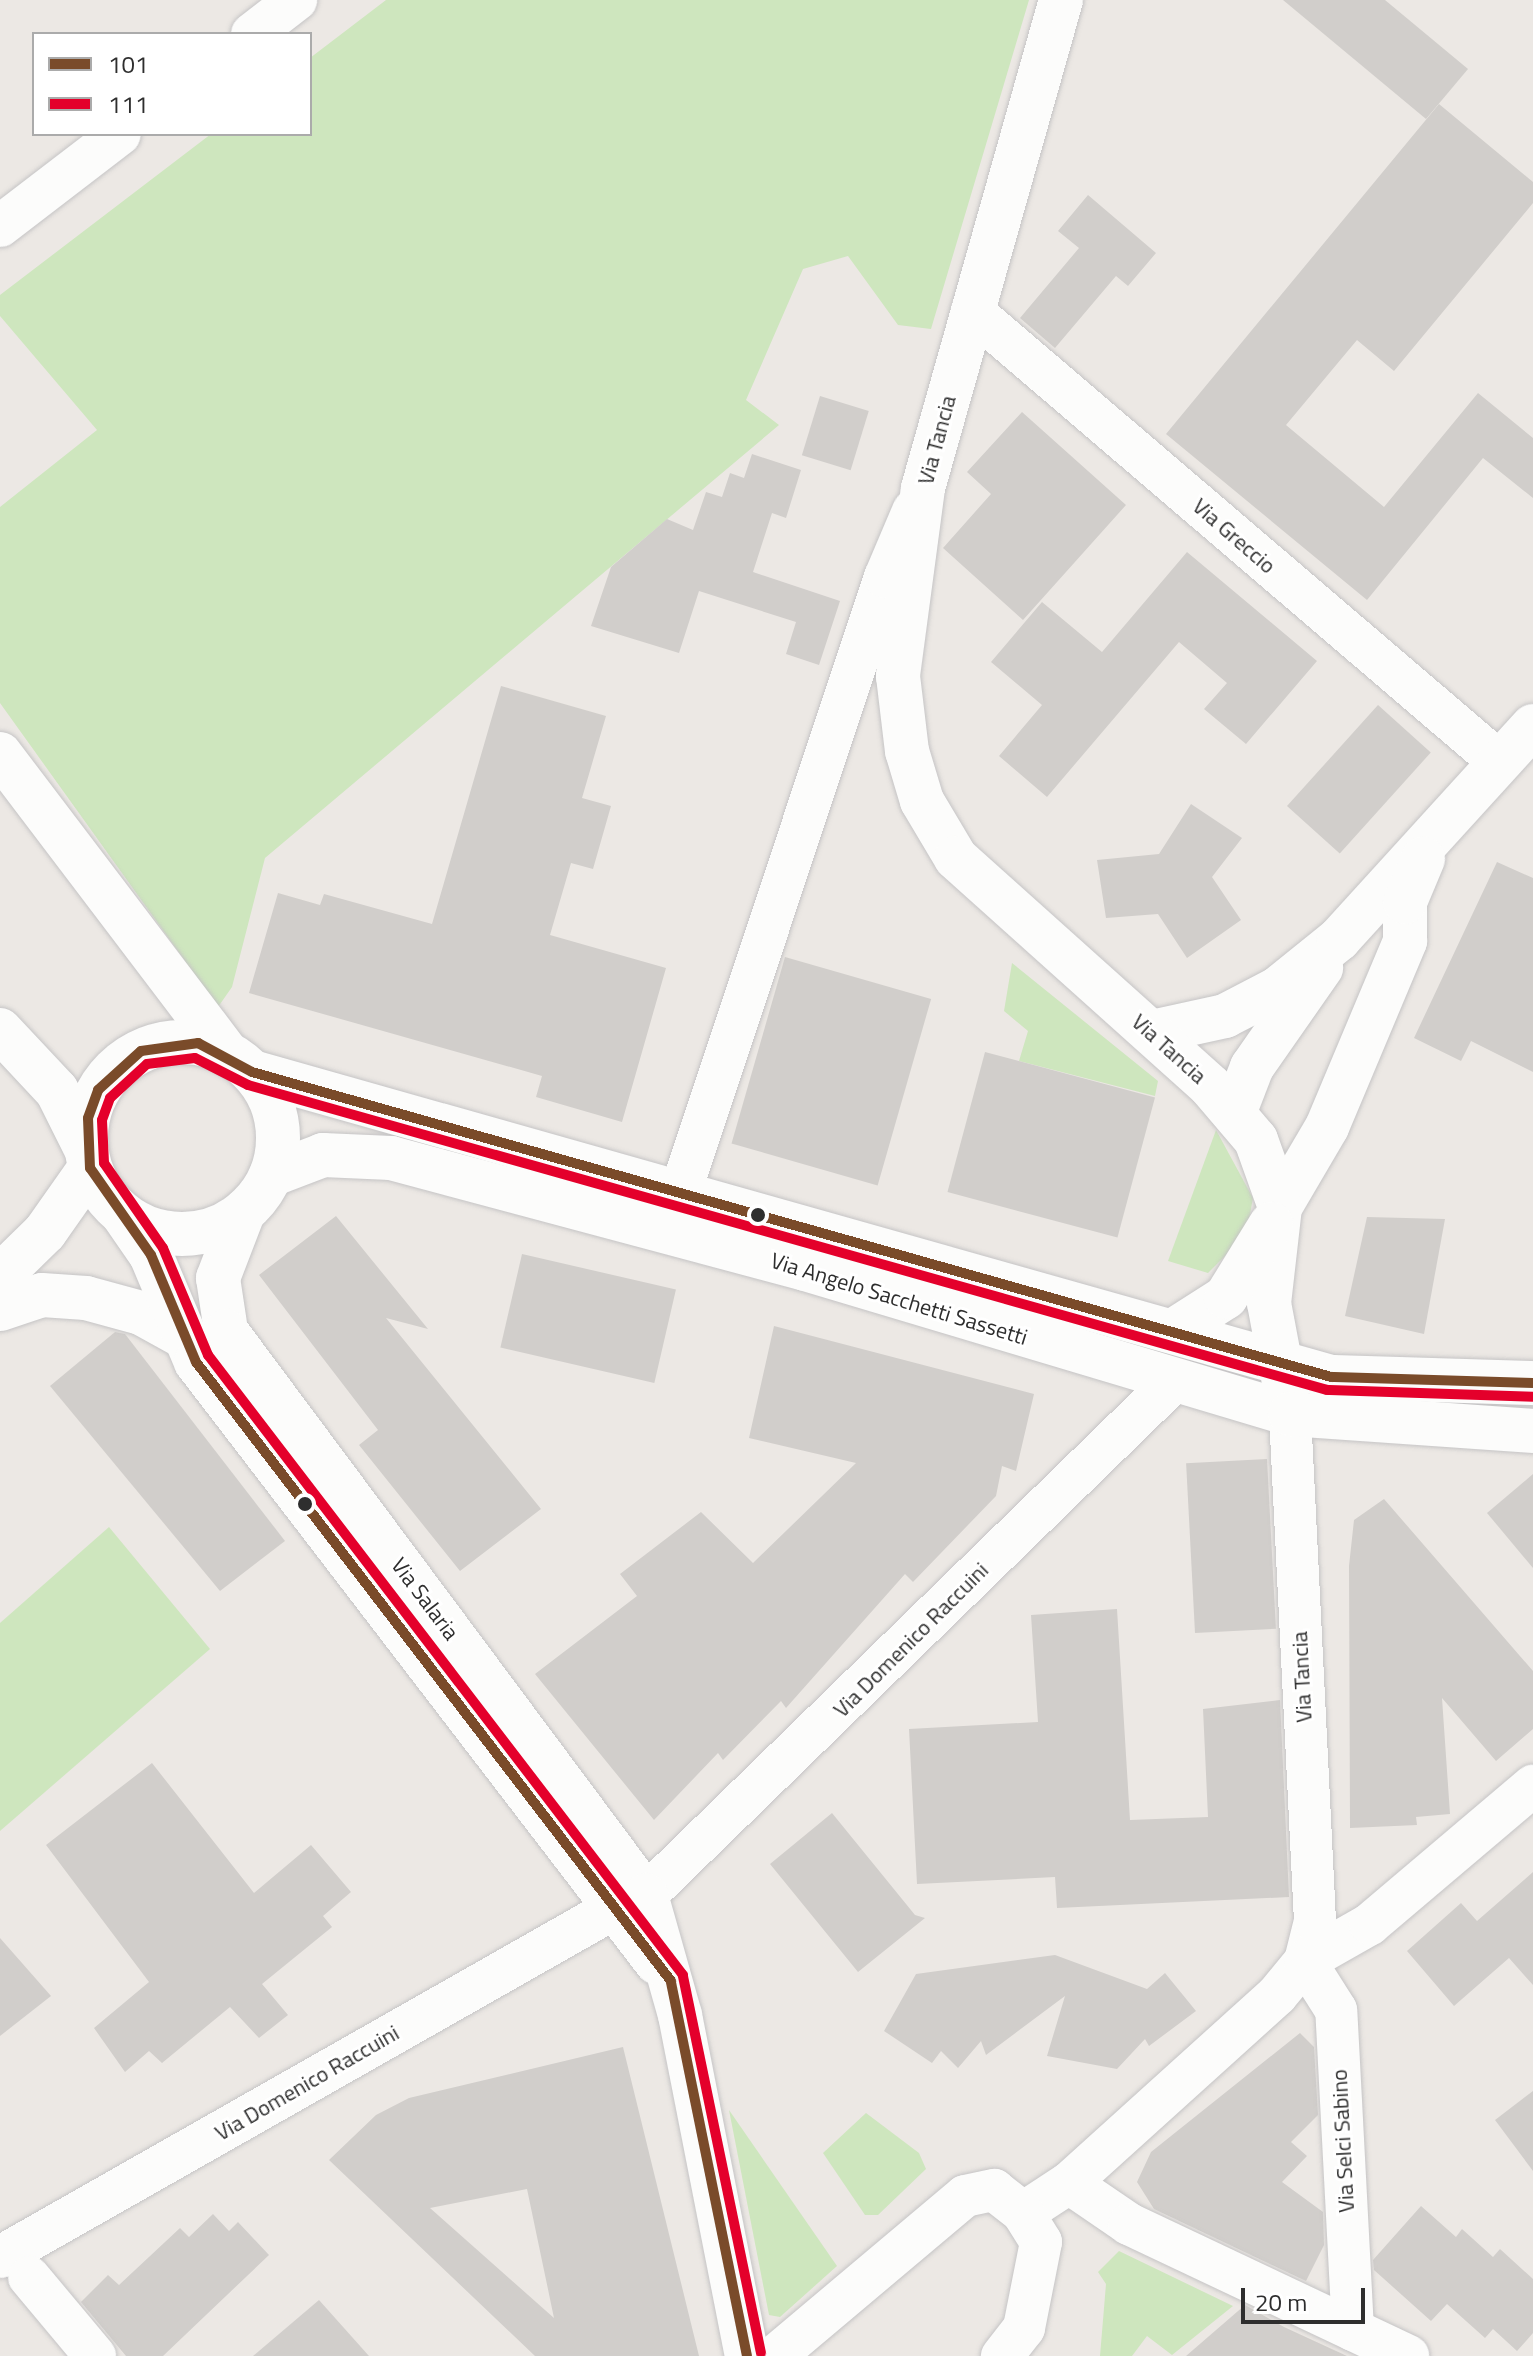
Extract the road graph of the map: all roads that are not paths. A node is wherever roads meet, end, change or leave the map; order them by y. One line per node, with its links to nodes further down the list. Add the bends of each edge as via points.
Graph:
1 (296, 0): 3 (street)
2 (1061, 0): 6 (main road, Via Tancia)
3 (255, 32)
4 (117, 136): 5 (street)
5 (0, 226)
6 (972, 311): 7 (main road, Via Tancia); 10 (street, Via Greccio)
7 (923, 488): 14 (main road, Via Tancia, via 898,676 922,801 956,858 992,897); 19 (street, via 885,577)
8 (1533, 726): 10 (main road)
9 (0, 754): 15 (main road)
10 (1497, 760): 11 (main road)
11 (1438, 824): 12 (main road); 20 (main road, via 1405,902 1405,941 1327,1127)
12 (1339, 939): 14 (main road, via 1277,989 1225,1016); 16 (main road, via 1252,1067)
13 (0, 1030): 17 (main road, via 57,1091)
14 (1152, 1032): 16 (main road, Via Tancia)
15 (239, 1062): 17 (main road, via 169,1042 141,1051 98,1090); 18 (main road, via 277,1120); 19 (main road, Via Angelo Sacchetti Sassetti)
16 (1235, 1111): 20 (main road, Via Tancia, via 1270,1164)
17 (88, 1158): 22 (main road); 23 (main road, via 45,1232)
18 (271, 1175): 21 (main road); 28 (main road, Via Angelo Sacchetti Sassetti, via 323,1155 391,1158 805,1269)
19 (682, 1187): 25 (main road, Via Angelo Sacchetti Sassetti)
20 (1280, 1207): 25 (main road, via 1226,1297); 27 (main road, Via Tancia, via 1269,1303)
21 (243, 1213): 22 (main road, via 196,1234 158,1231); 33 (main road, Via Salaria, via 218,1278 226,1331)
22 (124, 1216): 26 (main road, Via Salaria, via 151,1255)
23 (0, 1276)
24 (0, 1309): 26 (main road, via 42,1295 86,1298 141,1313)
25 (1176, 1329): 27 (main road, Via Angelo Sacchetti Sassetti)
26 (181, 1335): 33 (main road, Via Salaria)
27 (1280, 1358): 29 (main road, Via Angelo Sacchetti Sassetti, via 1331,1377); 30 (main road, Via Tancia)
28 (1173, 1382): 30 (main road, Via Angelo Sacchetti Sassetti); 33 (street, Via Domenico Raccuini)
29 (1533, 1383)
30 (1290, 1414): 31 (main road, Via Angelo Sacchetti Sassetti); 34 (street, Via Tancia, via 1315,1921)
31 (1533, 1431)
32 (1533, 1786): 34 (street, via 1370,1924)
33 (630, 1902): 37 (street, Via Domenico Raccuini); 40 (main road, Via Salaria, via 671,1981)
34 (1305, 1961): 35 (street, Via Tancia, via 1277,1995); 38 (street, Via Selci Sabino, via 1336,2010)
35 (1069, 2183): 36 (street, Via Tancia); 38 (street, via 1129,2224)
36 (1023, 2213): 41 (street, via 994,2190 965,2196); 42 (street, via 1041,2242 1035,2290 1024,2328)
37 (14, 2267): 39 (street)
38 (1353, 2330): 43 (street)
39 (95, 2356)
40 (747, 2356)
41 (775, 2356)
42 (1002, 2356)
43 (1408, 2356)

